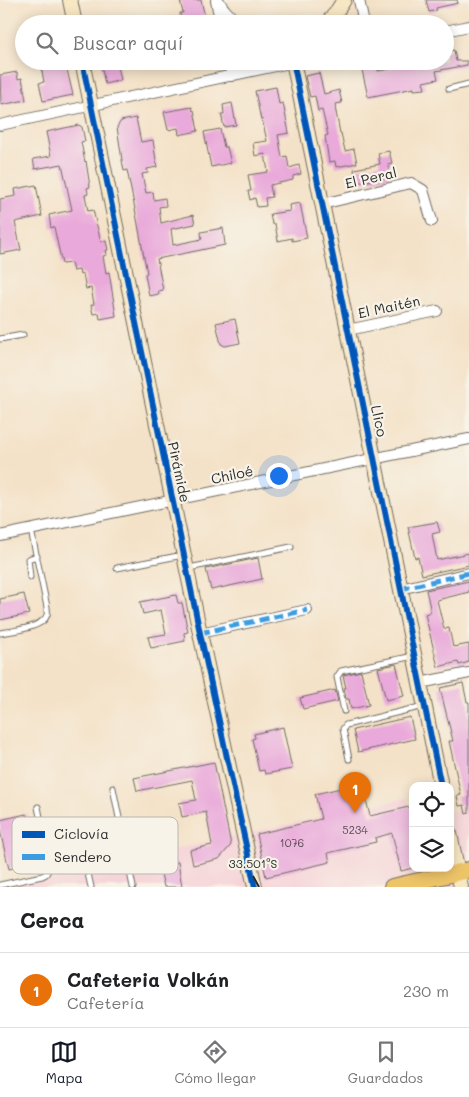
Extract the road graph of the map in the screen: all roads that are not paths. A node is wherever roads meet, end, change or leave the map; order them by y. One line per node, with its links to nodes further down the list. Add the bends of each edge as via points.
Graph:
1 (70, 0): 5 (street)
2 (217, 0): 6 (street); 7 (street)
3 (344, 0): 8 (street)
4 (359, 0): 9 (street)
5 (73, 15)
6 (220, 15)
7 (228, 15)
8 (334, 15)
9 (362, 15)
10 (469, 26): 11 (street)
11 (454, 29)
12 (84, 70): 19 (street, Pirámide)
13 (231, 70): 16 (street)
14 (259, 70): 16 (street)
15 (297, 70): 21 (street, Llico)
16 (232, 76): 19 (street)
17 (469, 84): 18 (lane)
18 (449, 88)
19 (91, 105): 20 (street); 29 (street, Pirámide)
20 (0, 125)
21 (322, 204): 22 (street, El Peral, via 411,183 423,190); 24 (street, Llico)
22 (432, 221)
23 (437, 312): 24 (street, El Maitén)
24 (348, 330): 28 (street, Llico)
25 (23, 335): 26 (lane)
26 (0, 339)
27 (469, 439): 28 (street, Chiloé)
28 (374, 459): 29 (street, Chiloé); 38 (street, Llico)
29 (172, 501): 30 (street, Chiloé); 34 (street, Pirámide)
30 (32, 530): 31 (street, Chiloé); 33 (lane)
31 (0, 536)
32 (291, 547): 34 (lane)
33 (37, 556): 37 (lane, via 28,559); 40 (lane, via 47,615 37,625)
34 (185, 562): 35 (lane); 41 (street, Pirámide)
35 (117, 568)
36 (469, 573): 38 (street)
37 (30, 577)
38 (400, 589): 42 (street, Llico)
39 (307, 610): 41 (street)
40 (0, 633)
41 (200, 633): 61 (street, Pirámide)
42 (414, 656): 44 (street, Llico); 46 (lane, via 341,671 337,677)
43 (469, 673): 44 (street)
44 (420, 683): 45 (street, Llico)
45 (424, 706): 47 (lane, via 346,724 343,728); 48 (street, Llico)
46 (344, 711)
47 (349, 759)
48 (440, 782)
49 (114, 788): 52 (lane)
50 (38, 807): 51 (lane)
51 (40, 817)
52 (120, 817)
53 (454, 847): 57 (street)
54 (44, 874): 58 (lane)
55 (88, 874): 59 (lane)
56 (131, 874): 60 (lane)
57 (463, 877): 62 (main road)
58 (0, 885)
59 (91, 887)
60 (133, 887)
61 (255, 887)
62 (392, 887)

